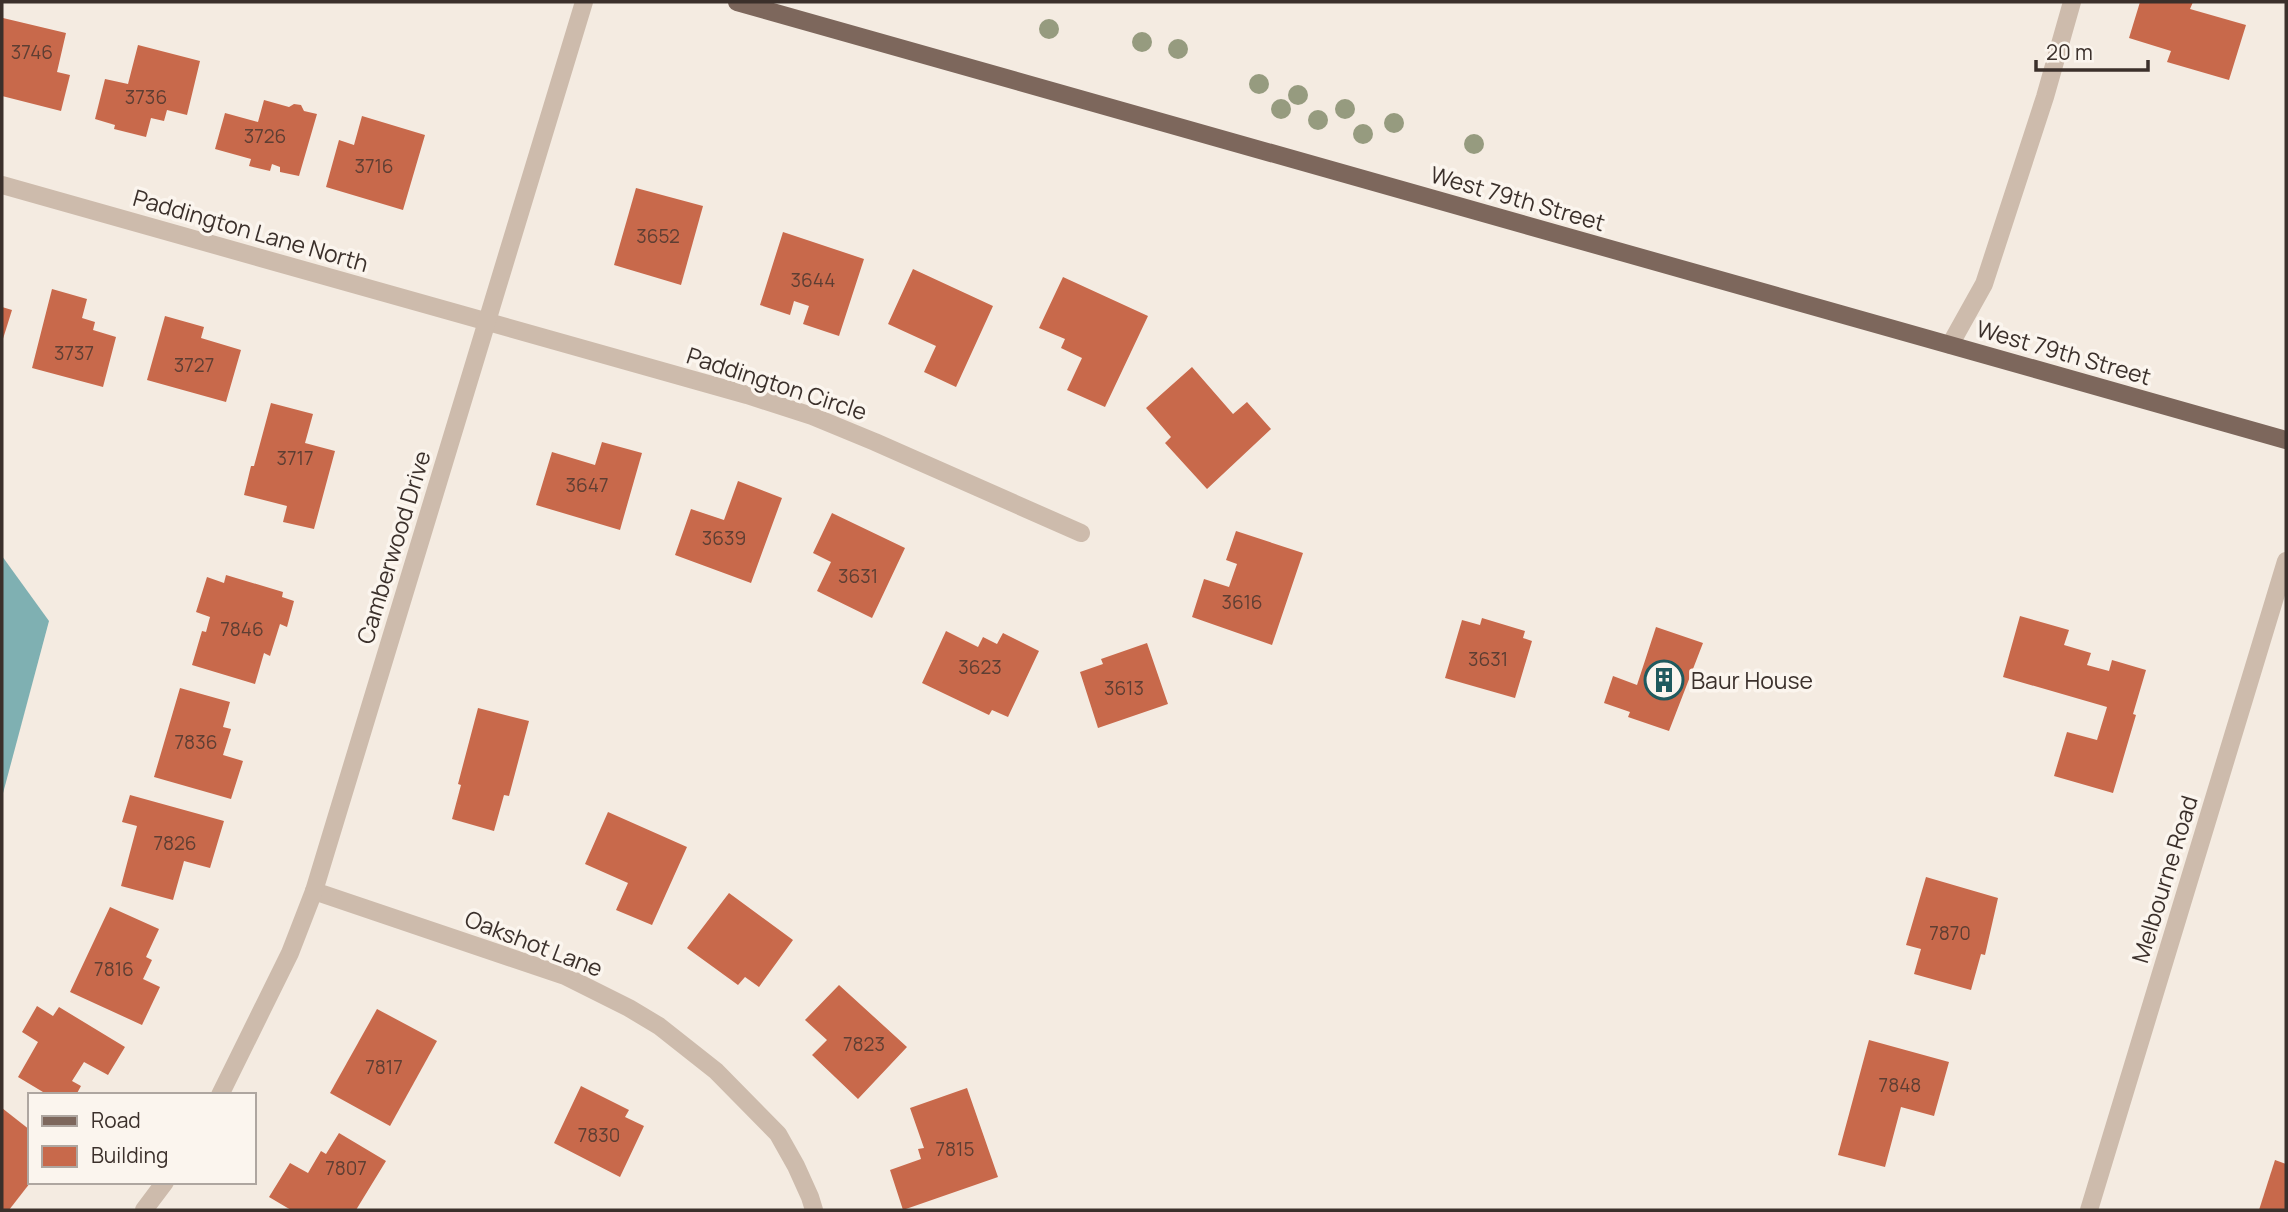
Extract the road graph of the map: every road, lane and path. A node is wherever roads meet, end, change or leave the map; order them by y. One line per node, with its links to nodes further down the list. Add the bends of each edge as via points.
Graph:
1 (584, 2): 5 (street, Camberwood Drive)
2 (737, 2): 6 (main road, West 79th Street)
3 (2072, 2): 6 (street, via 1984,284)
4 (2, 186): 5 (street, Paddington Lane North)
5 (487, 322): 8 (street, Paddington Circle, via 812,416); 10 (street, Camberwood Drive)
6 (1950, 345): 7 (main road, West 79th Street)
7 (2286, 440)
8 (1081, 533)
9 (2286, 561): 15 (street, Melbourne Road)
10 (314, 891): 11 (street, Camberwood Drive, via 290,953); 14 (street, Oakshot Lane, via 565,976 659,1026 716,1071 778,1134)
11 (221, 1093)
12 (164, 1184): 13 (street)
13 (144, 1210)
14 (814, 1210)
15 (2089, 1210)

